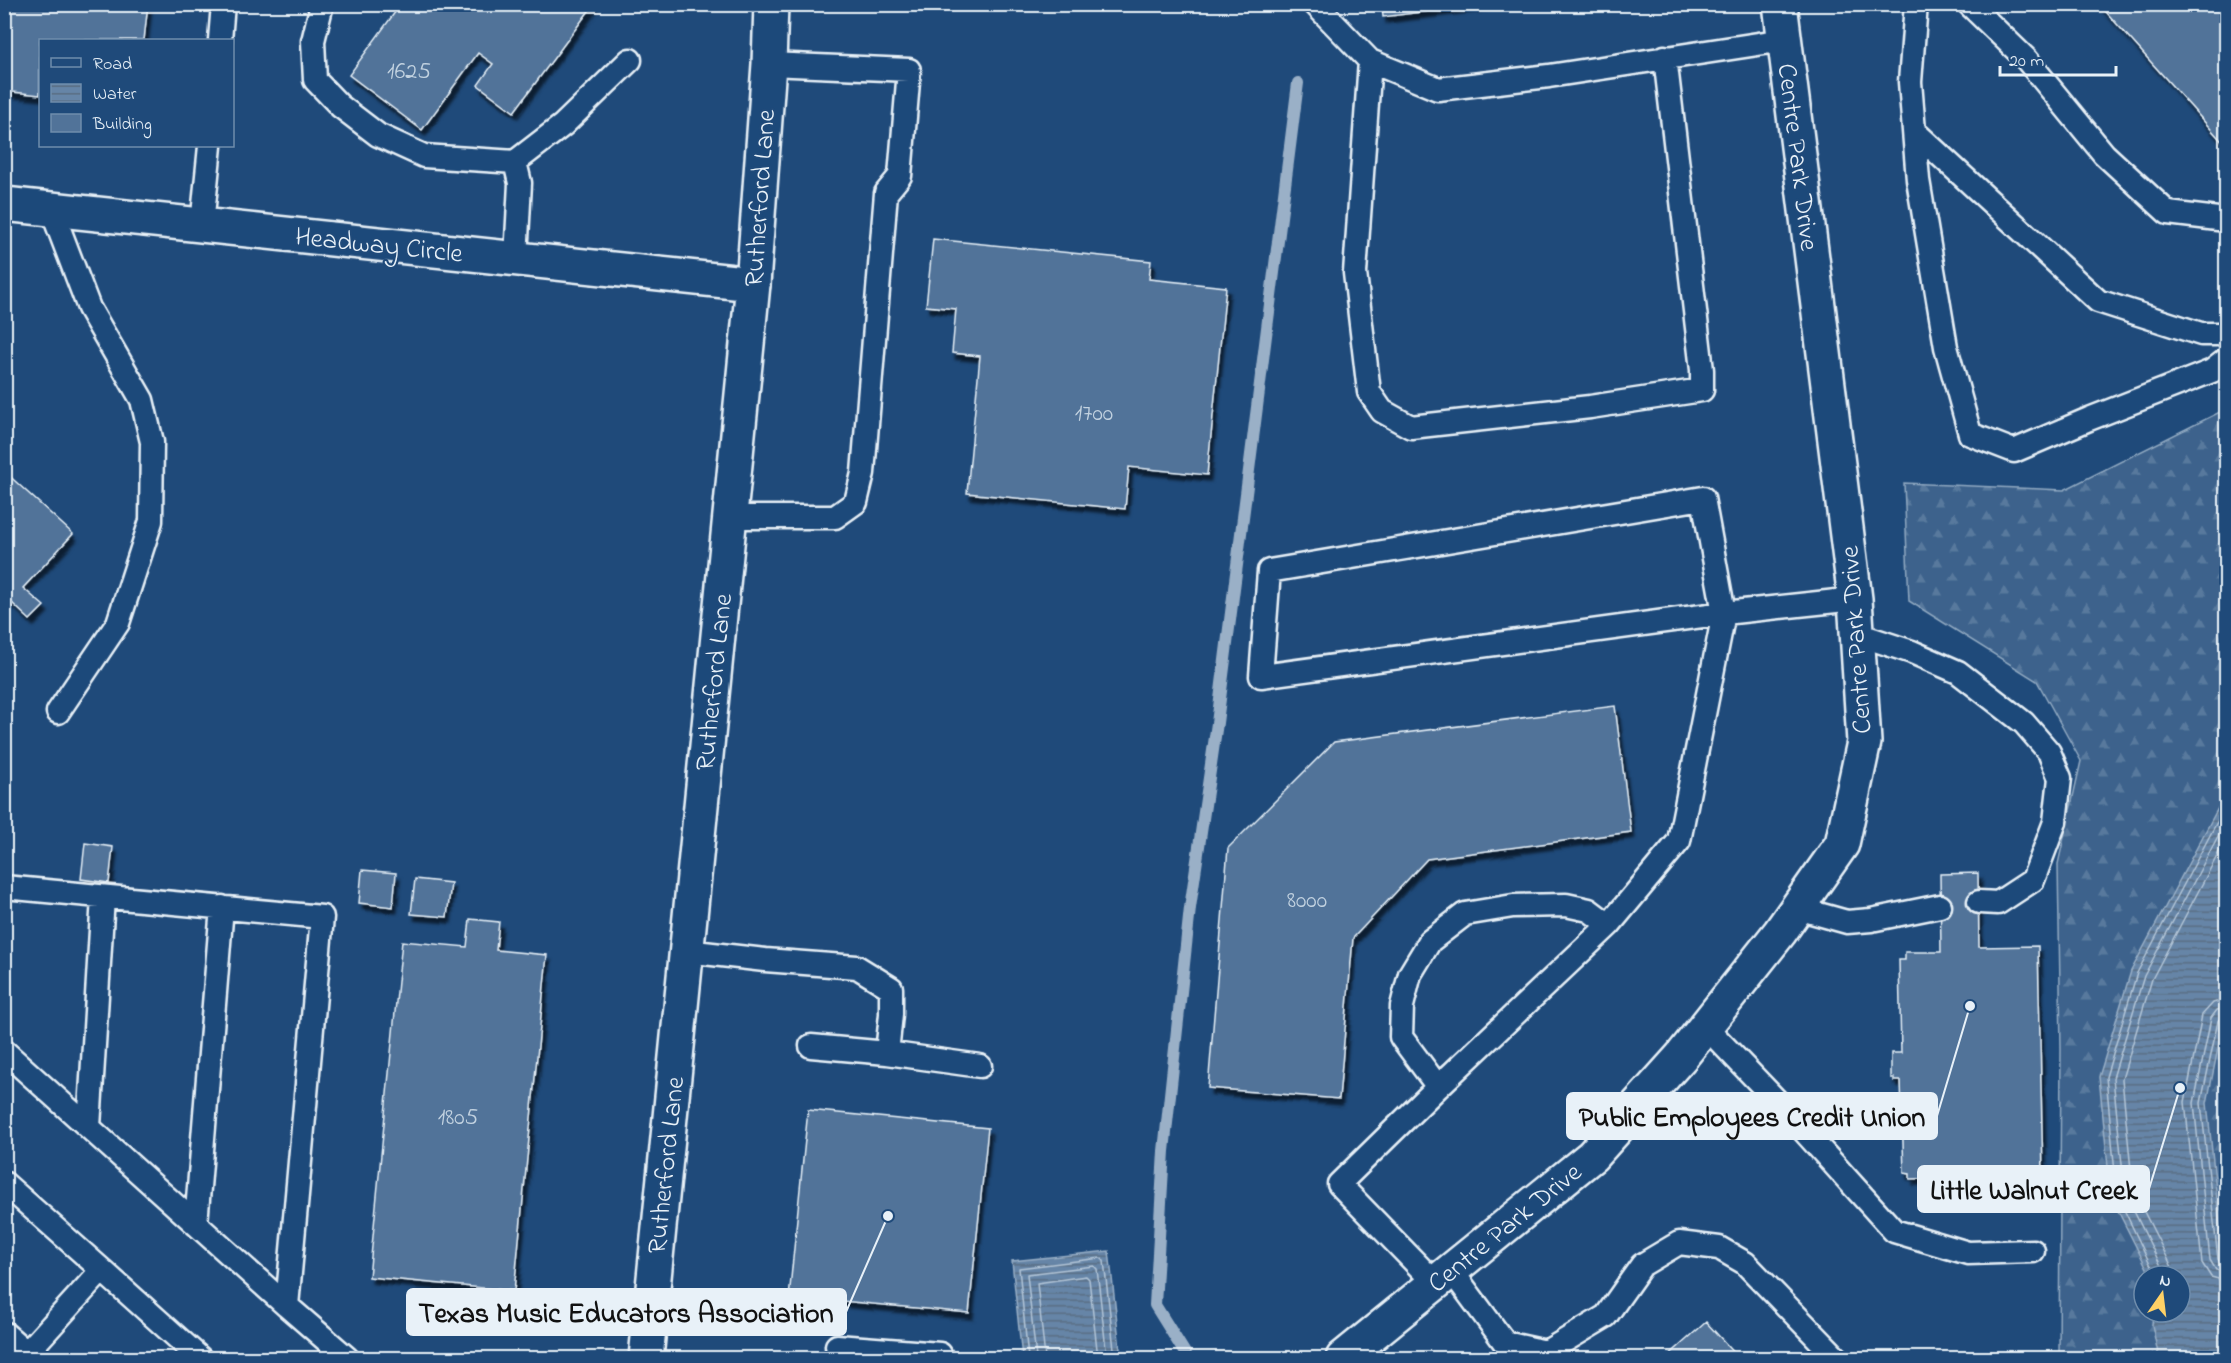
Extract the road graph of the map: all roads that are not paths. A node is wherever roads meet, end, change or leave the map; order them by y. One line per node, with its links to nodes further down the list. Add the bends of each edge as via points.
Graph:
1 (223, 4): 8 (lane)
2 (322, 4): 16 (lane, via 313,41 315,80 340,106 378,135 424,156)
3 (771, 4): 13 (street, Rutherford Lane)
4 (1315, 4): 12 (lane)
5 (1780, 4): 9 (street, Centre Park Drive)
6 (1916, 4): 14 (lane, via 1910,82)
7 (1969, 4): 19 (lane, via 2026,60 2104,154 2168,213)
8 (220, 39)
9 (1784, 40): 10 (lane); 26 (street, Centre Park Drive)
10 (1665, 57): 12 (lane, via 1438,89); 12 (lane, via 1702,390 1411,427 1382,411 1369,392 1355,273)
11 (630, 60): 16 (lane, via 563,125)
12 (1370, 60)
13 (769, 64): 22 (street, Rutherford Lane); 25 (lane, via 909,70 900,176 886,193 863,473 856,502 835,517)
14 (1915, 132): 23 (lane, via 2098,302 2201,334); 24 (lane, via 1918,180 1946,347 1970,434 2014,451 2212,371)
15 (210, 147): 20 (lane)
16 (515, 162): 21 (lane, via 520,183)
17 (4, 204): 18 (street, Headway Circle)
18 (51, 208): 20 (street, Headway Circle); 29 (lane, via 89,308 142,400 152,442 151,521 118,622)
19 (2226, 220)
20 (202, 225): 21 (street, Headway Circle)
21 (516, 258): 22 (street, Headway Circle)
22 (753, 284): 25 (street, Rutherford Lane)
23 (2226, 334)
24 (2226, 360)
25 (729, 517): 37 (street, Rutherford Lane)
26 (1856, 599): 27 (lane); 28 (street, Centre Park Drive)
27 (1724, 613): 27 (lane, via 1703,498 1269,571 1261,676); 36 (lane, via 1679,842)
28 (1857, 634): 32 (lane, via 1958,672 2024,723 2049,752 2061,778 2055,822 2033,880 1998,903); 35 (street, Centre Park Drive, via 1864,742 1842,844)
29 (58, 712)
30 (4, 886): 31 (lane)
31 (103, 897): 34 (lane); 44 (lane)
32 (1978, 902)
33 (1940, 906): 35 (lane, via 1847,922)
34 (222, 907): 46 (lane); 50 (lane, via 322,917)
35 (1797, 908): 38 (street, Centre Park Drive)
36 (1609, 925): 43 (lane); 43 (lane, via 1589,910 1566,905 1512,906 1465,914 1430,941 1410,974 1402,1006 1401,1037)
37 (686, 951): 41 (lane, via 857,967 891,988); 57 (street, Rutherford Lane)
38 (1705, 1026): 47 (lane, via 1894,1231 1968,1253); 49 (street, Centre Park Drive, via 1592,1156)
39 (811, 1046): 41 (lane)
40 (4, 1051): 44 (lane)
41 (887, 1053): 42 (lane)
42 (980, 1066)
43 (1438, 1087): 49 (lane, via 1339,1184)
44 (89, 1127): 46 (lane)
45 (4, 1183): 48 (lane)
46 (196, 1224): 50 (lane)
47 (2033, 1251)
48 (102, 1270): 54 (lane); 55 (lane)
49 (1443, 1277): 53 (lane, via 1505,1343); 59 (street, Centre Park Drive)
50 (287, 1306): 56 (lane)
51 (4, 1333): 54 (lane)
52 (837, 1346): 58 (lane, via 940,1354)
53 (1542, 1355): 60 (lane, via 1606,1316 1642,1265 1679,1243 1719,1248 1745,1263)
54 (24, 1356)
55 (200, 1359)
56 (347, 1359)
57 (646, 1359)
58 (940, 1359)
59 (1343, 1359)
60 (1837, 1359)

